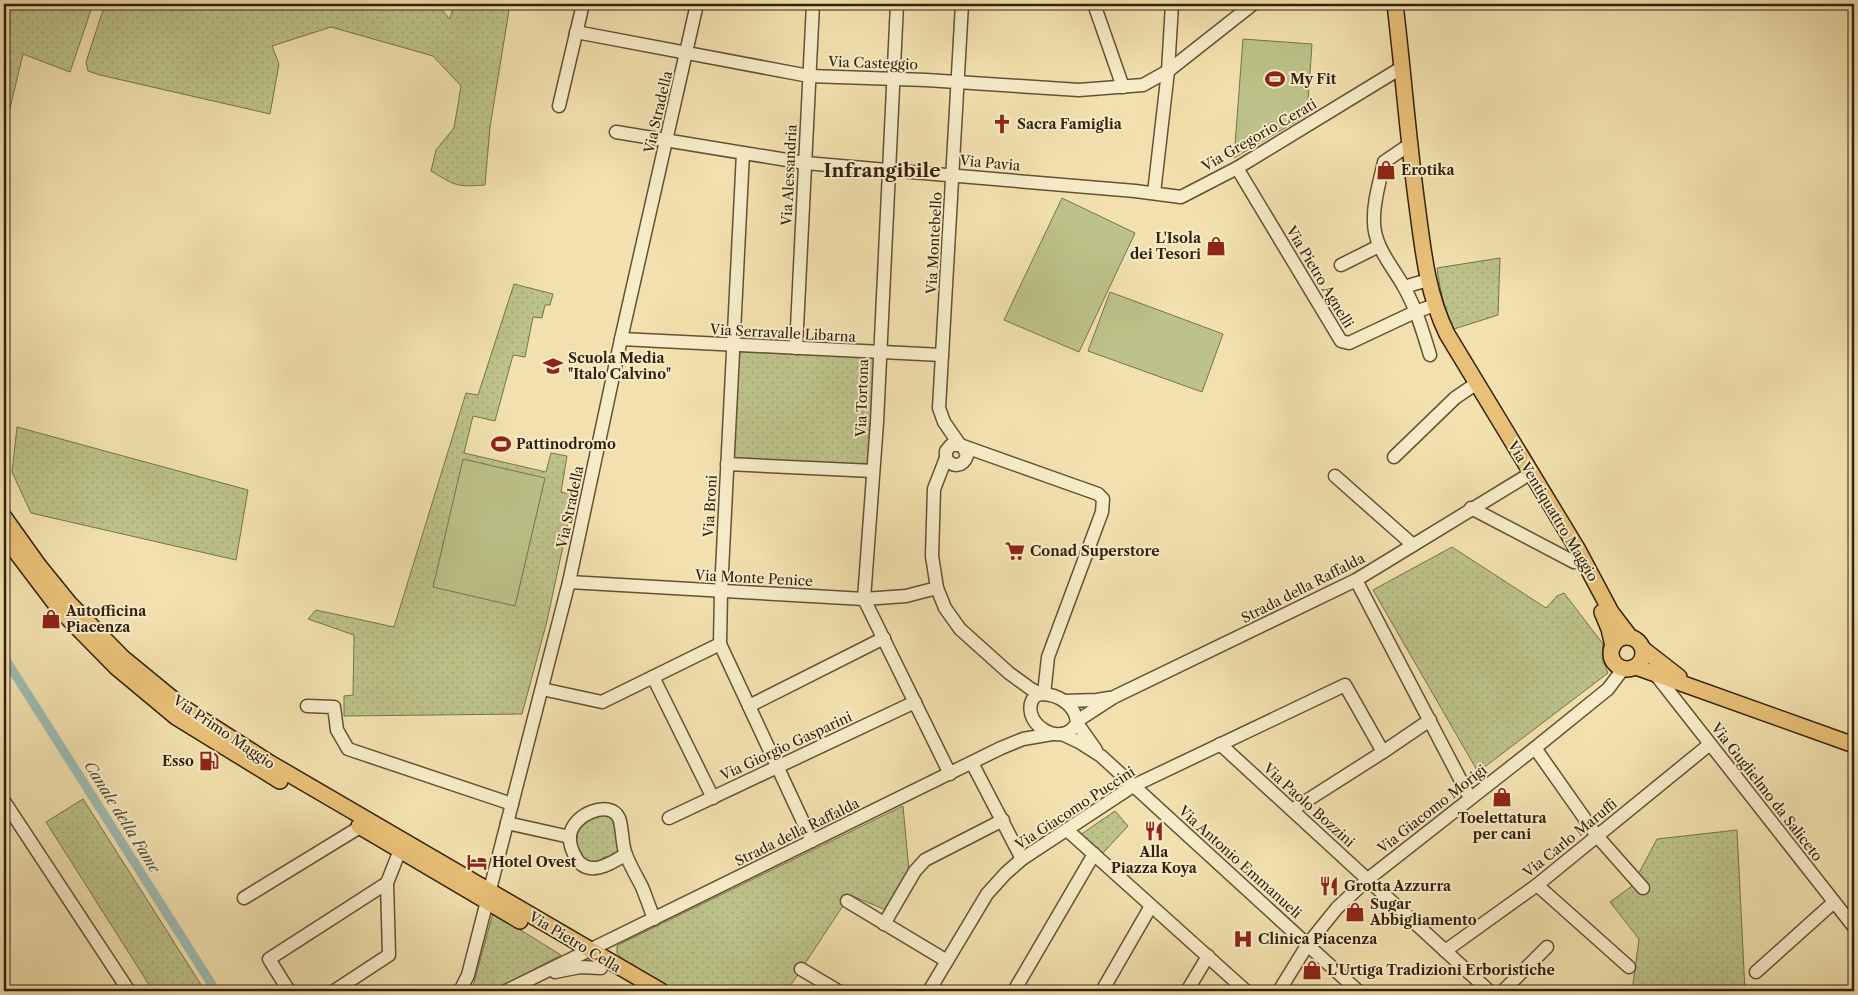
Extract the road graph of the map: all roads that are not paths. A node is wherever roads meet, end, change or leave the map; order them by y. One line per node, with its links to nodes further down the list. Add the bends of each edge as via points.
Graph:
1 (583, 4): 10 (street)
2 (697, 4): 11 (street, Via Stradella)
3 (813, 4): 14 (street, Via Alessandria)
4 (897, 4): 15 (street, Via Tortona)
5 (962, 4): 16 (street, Via Montebello)
6 (1094, 4): 17 (street)
7 (1172, 4): 13 (street)
8 (1253, 4): 13 (street, Via Casteggio)
9 (1395, 5): 12 (main road, Via Ventiquattro Maggio)
10 (576, 32): 11 (street, Via Casteggio); 18 (street)
11 (686, 52): 14 (street, Via Casteggio); 20 (street, Via Stradella)
12 (1401, 68): 21 (main road, Via Ventiquattro Maggio); 24 (street, Via Gregorio Cerati)
13 (1168, 71): 17 (street, Via Casteggio, via 1143,85); 27 (street)
14 (810, 76): 15 (street, Via Casteggio); 23 (street, Via Alessandria)
15 (892, 79): 16 (street, Via Casteggio); 25 (street, Via Tortona)
16 (959, 82): 17 (street, Via Casteggio, via 1079,90); 26 (street, Via Montebello)
17 (1123, 87)
18 (559, 106)
19 (616, 132): 20 (street, Via Pavia)
20 (666, 140): 22 (street, Via Pavia); 33 (street, Via Stradella)
21 (1409, 145): 28 (street, Via Ventiquattro Maggio, via 1384,162 1374,223); 30 (main road, Via Ventiquattro Maggio)
22 (743, 153): 23 (street, Via Pavia); 34 (street, Via Broni)
23 (805, 163): 25 (street, Via Pavia); 35 (street, Via Alessandria)
24 (1237, 168): 27 (street, Via Gregorio Cerati, via 1182,197); 32 (street, Via Pietro Agnelli, via 1341,341 1349,343)
25 (888, 170): 26 (street, Via Pavia); 36 (street, Via Tortona)
26 (953, 175): 27 (street, Via Pavia); 37 (street, Via Montebello)
27 (1154, 193)
28 (1379, 246): 29 (street); 31 (street, Via Ventiquattro Maggio)
29 (1341, 265)
30 (1428, 280): 31 (street); 32 (main road, Via Ventiquattro Maggio)
31 (1404, 287): 32 (street, Via Ventiquattro Maggio)
32 (1427, 308): 38 (street, Via Ventiquattro Maggio); 39 (main road, Via Ventiquattro Maggio, via 1447,334)
33 (621, 340): 34 (street, Via Serravalle Libarna); 52 (street, Via Stradella)
34 (734, 345): 35 (street, Via Serravalle Libarna); 42 (street, Via Broni)
35 (796, 348): 36 (street, Via Serravalle Libarna)
36 (879, 352): 37 (street, Via Serravalle Libarna); 43 (street, Via Tortona)
37 (942, 355): 40 (street, Via Montebello, via 939,408)
38 (1430, 355)
39 (1474, 385): 41 (street, via 1455,398); 45 (main road, Via Ventiquattro Maggio); 50 (main road, Via Ventiquattro Maggio)
40 (957, 454): 53 (street, via 938,477 934,489 932,556); 64 (street, via 985,454 1103,498 1102,512 1048,657)
41 (1394, 457)
42 (727, 464): 43 (street); 54 (street, Via Broni)
43 (873, 472): 55 (street, Via Tortona)
44 (1335, 476): 49 (street)
45 (1523, 478): 46 (street, Strada della Raffalda); 50 (main road, Via Ventiquattro Maggio)
46 (1472, 508): 49 (street, Strada della Raffalda); 50 (street, Via Ventiquattro Maggio)
47 (4, 517): 110 (main road, Via Primo Maggio, via 69,603 123,658 184,708)
48 (4, 536): 97 (main road, Via Primo Maggio, via 60,610 116,667 176,717 263,772)
49 (1413, 545): 51 (street, Strada della Raffalda)
50 (1576, 556): 56 (main road, Via Ventiquattro Maggio); 59 (main road, Via Ventiquattro Maggio, via 1610,629)
51 (1356, 580): 69 (street, Strada della Raffalda); 75 (street)
52 (569, 582): 54 (street, Via Monte Penice); 66 (street, Via Stradella)
53 (937, 588): 55 (street, Via Monte Penice, via 906,596); 62 (street, via 945,608 960,629)
54 (721, 591): 55 (street, Via Monte Penice); 58 (street, Via Broni)
55 (864, 599): 57 (street)
56 (1630, 637): 59 (main road); 60 (main road, Via Ventiquattro Maggio)
57 (884, 638): 71 (street); 73 (street)
58 (720, 644): 65 (street); 73 (street, Via Broni)
59 (1613, 646): 61 (main road, Via Ventiquattro Maggio, via 1612,658 1618,667)
60 (1643, 649): 61 (main road, via 1642,660); 67 (main road, Via Ventiquattro Maggio)
61 (1629, 668): 63 (main road, Via Ventiquattro Maggio); 82 (street, Via Giacomo Morigi)
62 (1009, 674): 68 (street); 74 (street)
63 (1656, 675): 67 (main road, Via Ventiquattro Maggio); 80 (street, Via Guglielmo da Saliceto)
64 (1047, 676): 68 (street); 70 (street)
65 (653, 677): 66 (street, via 602,702); 89 (street)
66 (542, 689): 92 (street, Via Stradella)
67 (1699, 690): 81 (main road, Via Ventiquattro Maggio)
68 (1043, 694): 70 (street, Strada della Raffalda); 74 (street, via 1032,700)
69 (1114, 696): 70 (street, Strada della Raffalda, via 1097,700); 76 (street, Strada della Raffalda)
70 (1061, 699): 76 (street, via 1072,708)
71 (915, 702): 86 (street, Via Giorgio Gasparini); 87 (street)
72 (307, 706): 92 (street, via 334,708 337,730 348,749)
73 (749, 706): 86 (street, Via Broni)
74 (1032, 713): 77 (street, via 1040,727); 78 (street)
75 (1430, 720): 83 (street); 90 (street)
76 (1077, 722): 77 (street, Strada della Raffalda, via 1070,732); 84 (street, Via Antonio Emmanueli)
77 (1057, 734): 78 (street, Strada della Raffalda); 84 (street, Via Antonio Emmanueli, via 1079,742)
78 (1023, 738): 85 (street, Strada della Raffalda)
79 (1220, 744): 83 (street, Via Giacomo Puccini, via 1345,685); 88 (street, Via Giacomo Puccini); 93 (street, Via Paolo Bozzini)
80 (1710, 744): 99 (street, Via Carlo Maruffi); 113 (street, Via Guglielmo da Saliceto)
81 (1854, 745)
82 (1535, 748): 90 (street, Via Giacomo Morigi); 99 (street)
83 (1383, 752): 93 (street)
84 (1101, 756): 88 (street, Via Antonio Emmanueli)
85 (972, 763): 87 (street, Strada della Raffalda); 95 (street)
86 (778, 767): 89 (street, Via Giorgio Gasparini); 101 (street, Via Broni)
87 (950, 774): 101 (street, Strada della Raffalda)
88 (1133, 786): 98 (street, Via Giacomo Puccini); 119 (street, Via Antonio Emmanueli)
89 (713, 798): 94 (street, Via Giorgio Gasparini)
90 (1470, 798): 106 (street, Via Giacomo Morigi)
91 (4, 801): 131 (street)
92 (512, 804): 96 (street, Via Stradella)
93 (1292, 810): 106 (street, Via Paolo Bozzini)
94 (669, 818)
95 (1003, 820): 105 (street); 116 (street, via 925,860)
96 (507, 824): 100 (street); 110 (street, Via Stradella)
97 (360, 827): 102 (main road, Via Primo Maggio); 111 (street)
98 (1067, 830): 104 (street); 105 (street, Via Giacomo Puccini)
99 (1597, 836): 108 (street, Via Carlo Maruffi); 109 (street)
100 (570, 837): 103 (street, via 574,855 586,868 601,867); 103 (street, via 575,822 581,816 607,810 619,818)
101 (812, 841): 115 (street, Strada della Raffalda)
102 (400, 850): 107 (street); 110 (main road, Via Primo Maggio)
103 (626, 854): 115 (street)
104 (1094, 854): 114 (street); 141 (street)
105 (1022, 860): 124 (street, Via Giacomo Puccini, via 986,894)
106 (1368, 879): 119 (street, Via Giacomo Morigi, via 1337,908); 121 (street, Via Paolo Bozzini)
107 (387, 883): 132 (street, via 269,959); 133 (street, via 389,956)
108 (1537, 885): 121 (street, Via Carlo Maruffi); 126 (street)
109 (1643, 888)
110 (488, 897): 122 (main road, Via Pietro Cella); 129 (street, Via Stradella)
111 (244, 898)
112 (846, 901): 116 (street)
113 (1834, 902): 117 (street, Via Guglielmo da Saliceto); 128 (street)
114 (1152, 906): 123 (street); 142 (street)
115 (654, 919): 118 (street, Strada della Raffalda)
116 (884, 924): 124 (street)
117 (1854, 926)
118 (615, 938): 122 (street, Strada della Raffalda); 125 (street)
119 (1308, 944): 145 (street, Via Giacomo Morigi); 146 (street, Via Antonio Emmanueli)
120 (1547, 947): 148 (street)
121 (1445, 951): 147 (street, Via Paolo Bozzini)
122 (584, 953): 125 (main road, Via Pietro Cella); 130 (street, Strada della Raffalda)
123 (1208, 956): 143 (street); 144 (street)
124 (947, 961): 140 (street, Via Giacomo Puccini)
125 (608, 967): 130 (street, via 580,967); 137 (main road, Via Pietro Cella); 138 (main road, Via Pietro Cella)
126 (1629, 967)
127 (801, 969): 139 (street)
128 (1756, 972)
129 (468, 975): 134 (street); 135 (street)
130 (536, 977): 136 (street)
131 (129, 991)
132 (289, 991)
133 (334, 991)
134 (460, 991)
135 (470, 991)
136 (506, 991)
137 (642, 991)
138 (661, 991)
139 (838, 991)
140 (929, 991)
141 (1014, 991)
142 (1102, 991)
143 (1187, 991)
144 (1246, 991)
145 (1279, 991)
146 (1358, 991)
147 (1489, 991)
148 (1503, 991)

